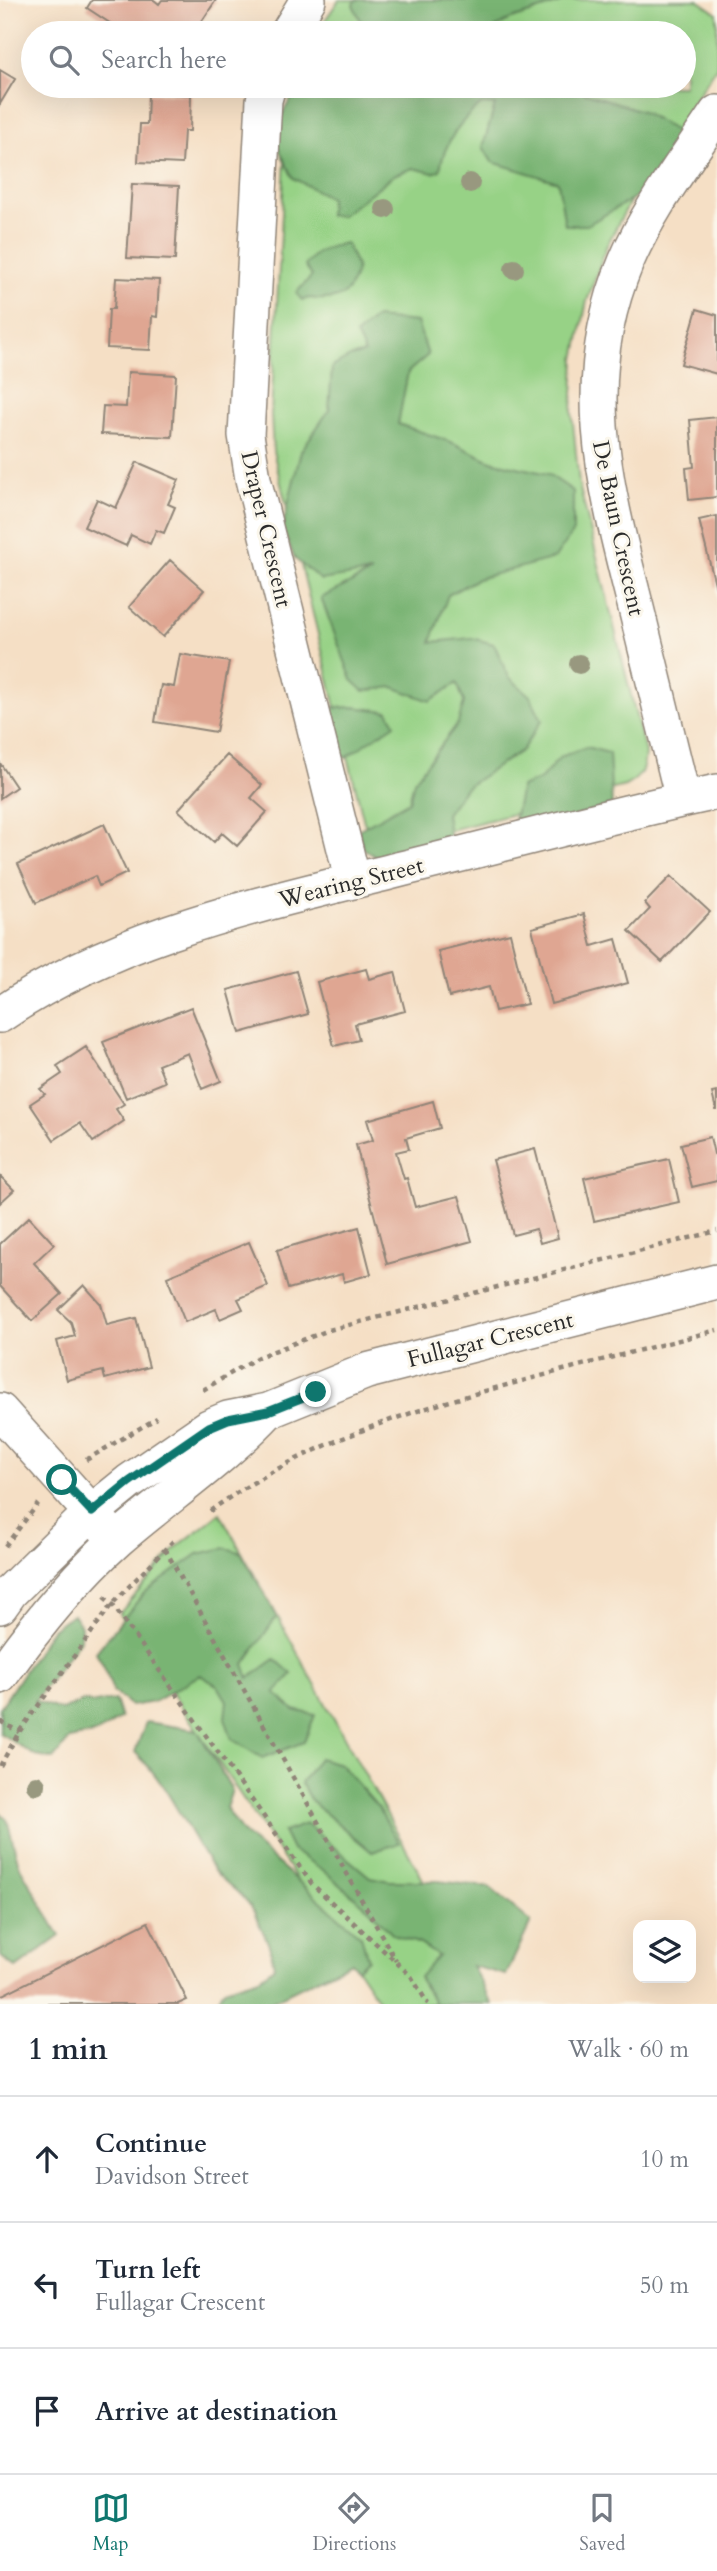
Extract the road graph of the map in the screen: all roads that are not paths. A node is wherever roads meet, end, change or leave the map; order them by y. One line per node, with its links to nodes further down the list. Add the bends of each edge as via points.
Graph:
1 (308, 0): 2 (street)
2 (295, 21)
3 (265, 98): 7 (street, Draper Crescent, via 246,435)
4 (717, 113): 6 (street, De Baun Crescent, via 626,261 600,357 598,427 608,497)
5 (717, 792): 6 (street, Wearing Street)
6 (684, 799): 7 (street, Wearing Street)
7 (353, 881): 8 (street, Wearing Street, via 232,911 142,940)
8 (6, 999)
9 (717, 1282): 11 (street, Fullagar Crescent, via 367,1371)
10 (0, 1410): 12 (street)
11 (268, 1411): 12 (street, Fullagar Crescent, via 209,1427); 13 (street, Fullagar Crescent, via 247,1434)
12 (92, 1512): 13 (street); 14 (street, Fullagar Crescent)
13 (117, 1540): 15 (street, Fullagar Crescent, via 42,1616)
14 (0, 1606)
15 (0, 1676)

